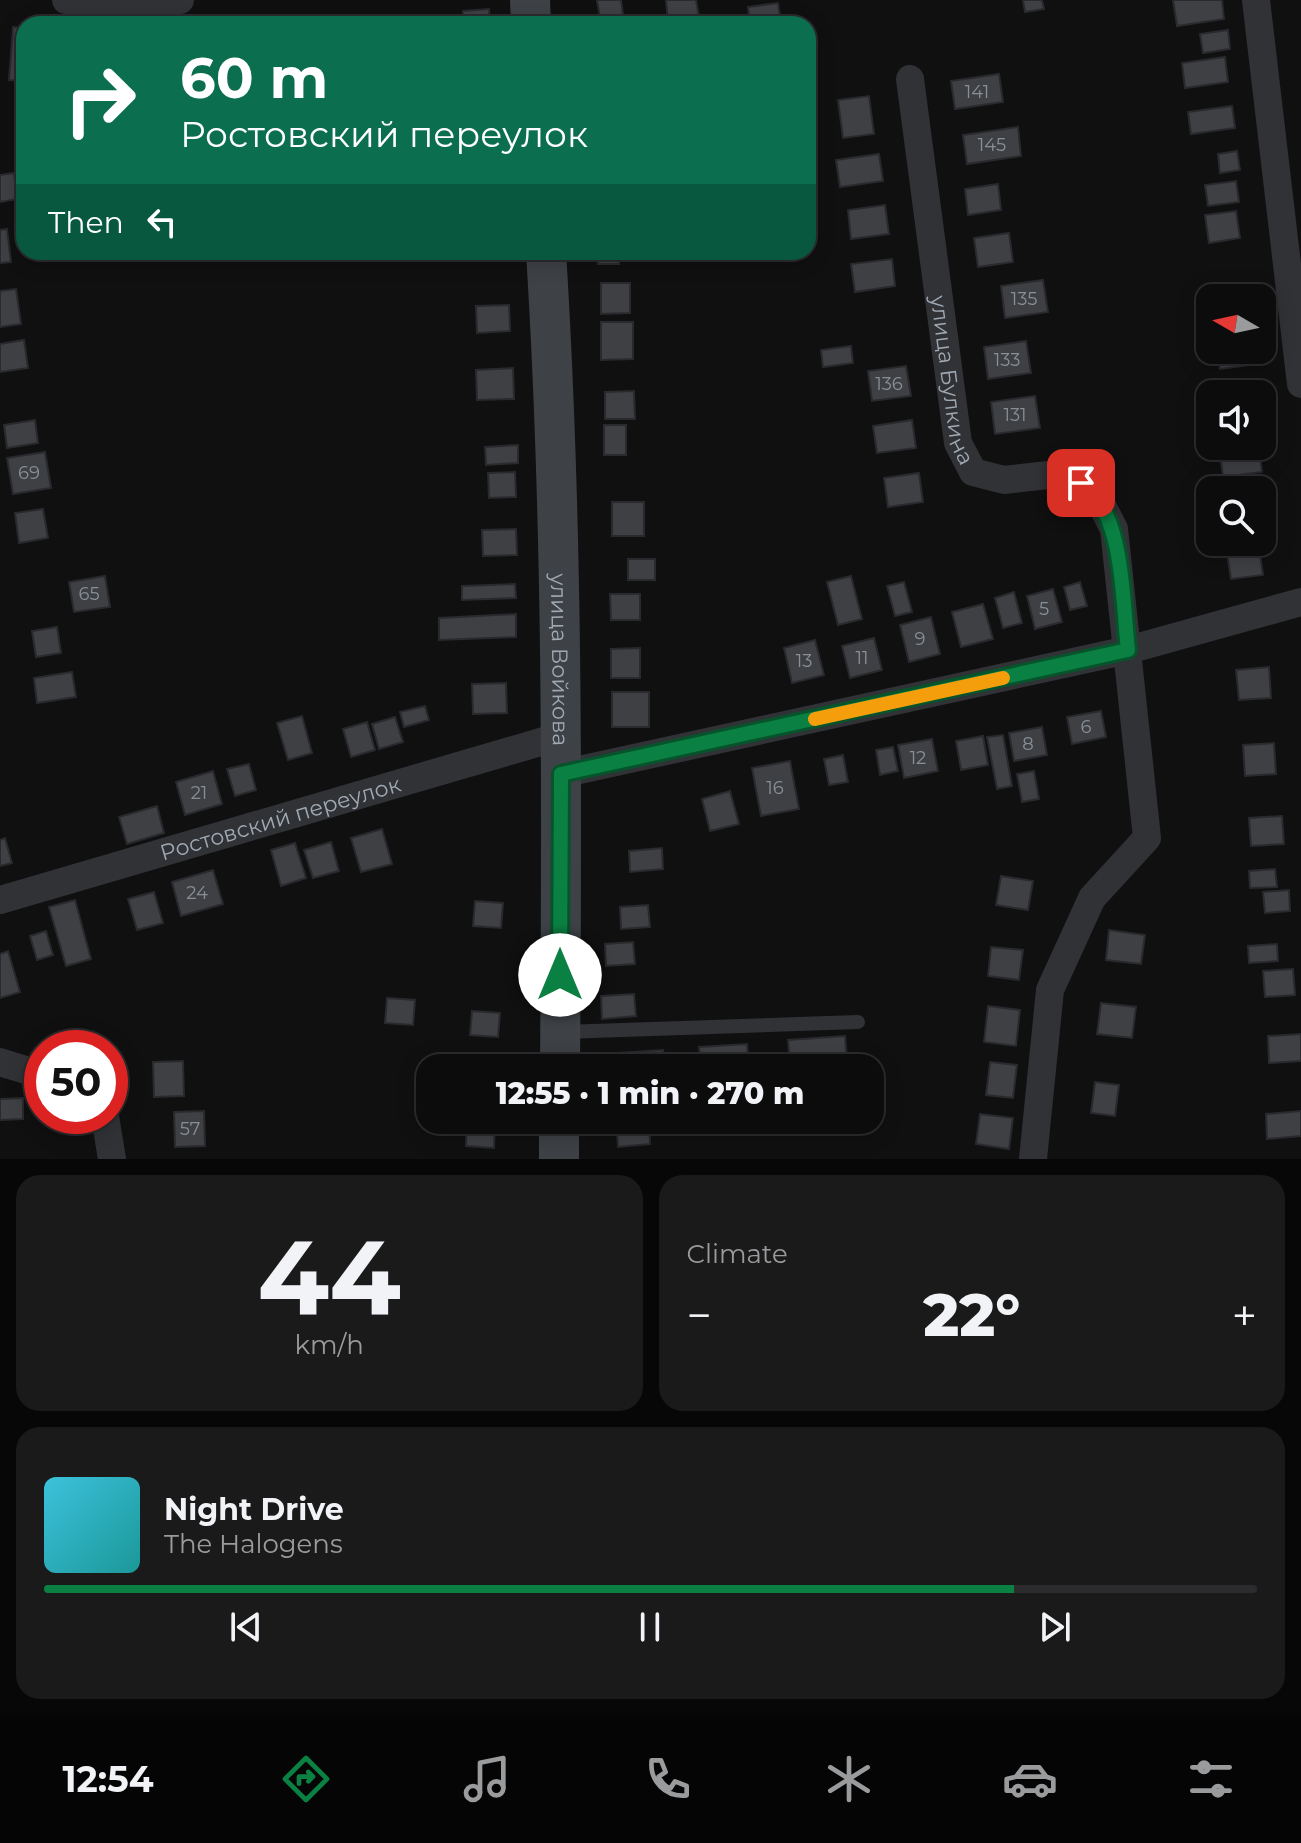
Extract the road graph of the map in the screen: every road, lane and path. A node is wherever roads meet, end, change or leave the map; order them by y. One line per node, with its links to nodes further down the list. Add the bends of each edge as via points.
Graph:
1 (66, 0): 2 (street, via 128,6)
2 (180, 0)
3 (1256, 0): 6 (street)
4 (910, 79): 8 (street, улица Булкина, via 958,443 973,472 1004,480 1066,473 1095,492 1114,529)
5 (547, 260): 9 (main road, улица Войкова)
6 (1301, 384)
7 (1301, 602): 8 (street, Ростовский переулок)
8 (1128, 650): 9 (street, Ростовский переулок); 19 (street, улица Булкина, via 1147,838 1092,898 1050,990)
9 (561, 755): 10 (street, Ростовский переулок); 12 (main road, улица Войкова)
10 (0, 900)
11 (858, 1022): 12 (lane)
12 (560, 1050)
13 (0, 1062): 14 (street)
14 (24, 1069)
15 (108, 1134): 17 (street)
16 (559, 1134): 18 (main road)
17 (112, 1159)
18 (559, 1159)
19 (1033, 1159)

